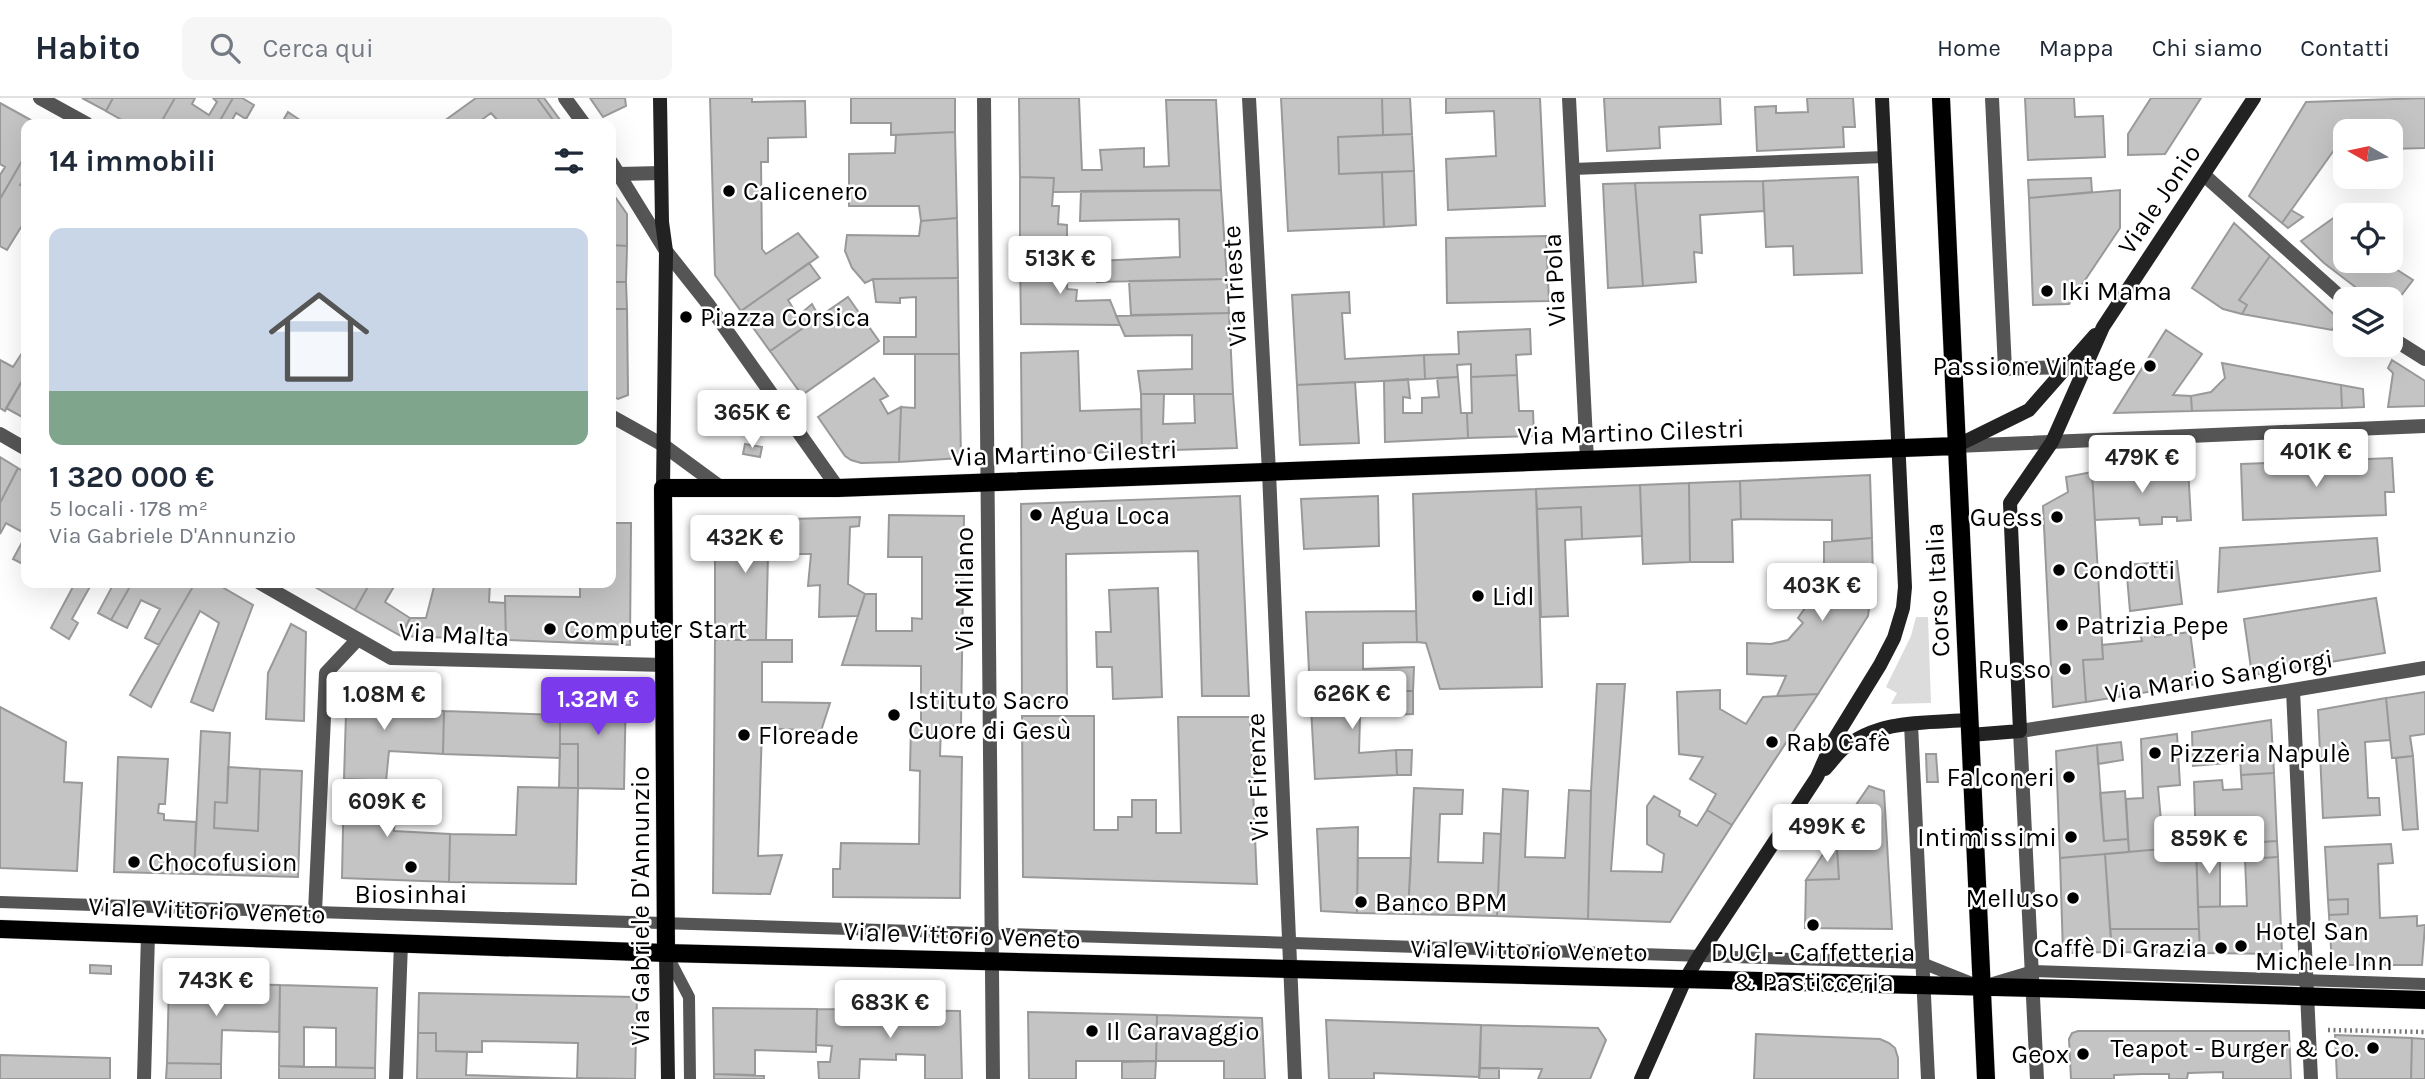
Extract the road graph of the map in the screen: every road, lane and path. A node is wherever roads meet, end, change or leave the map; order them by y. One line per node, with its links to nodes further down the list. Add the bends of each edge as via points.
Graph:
1 (40, 98): 11 (street)
2 (565, 98): 12 (street)
3 (660, 98): 17 (main road)
4 (984, 98): 35 (street, Via Milano)
5 (1249, 98): 34 (street, Via Trieste)
6 (1569, 98): 15 (street, Via Pola)
7 (1882, 98): 13 (main road, Corso Italia)
8 (1941, 98): 31 (main road, Corso Italia)
9 (1992, 98): 24 (street, via 2004,369)
10 (2254, 98): 18 (main road, Viale Jonio)
11 (78, 119)
12 (580, 119)
13 (1885, 157): 15 (lane); 32 (main road, Corso Italia)
14 (616, 168): 17 (street)
15 (1573, 169): 33 (street, Via Pola)
16 (616, 170): 19 (street)
17 (661, 173): 19 (main road)
18 (2204, 175): 20 (street); 21 (main road, Viale Jonio)
19 (666, 251): 29 (main road); 37 (street)
20 (2333, 290)
21 (2103, 327): 24 (main road); 28 (main road)
22 (2403, 345): 23 (street)
23 (2425, 359)
24 (2065, 367): 31 (main road, via 2029,410)
25 (616, 419): 29 (street)
26 (2425, 425): 28 (street, Via Martino Cilestri)
27 (0, 434): 30 (street)
28 (2052, 442): 31 (street, Via Martino Cilestri); 46 (main road, via 2010,503)
29 (663, 445): 36 (main road); 38 (street)
30 (21, 446)
31 (1956, 446): 32 (main road, Via Martino Cilestri); 45 (main road, Corso Italia)
32 (1899, 449): 33 (main road, Via Martino Cilestri); 47 (main road, Corso Italia, via 1903,608 1894,638 1832,743)
33 (1587, 460): 34 (main road, Via Martino Cilestri)
34 (1269, 472): 35 (main road, Via Martino Cilestri); 55 (street, Via Firenze)
35 (988, 482): 37 (main road, Via Martino Cilestri); 52 (street, Via Milano)
36 (663, 488): 38 (main road, Via Martino Cilestri); 41 (main road, Via Gabriele D'Annunzio)
37 (838, 488): 38 (main road, Via Martino Cilestri)
38 (723, 489)
39 (269, 588): 40 (street, Via Malta)
40 (358, 639): 41 (street, Via Malta, via 391,658); 49 (street, via 326,673)
41 (664, 666): 50 (main road, Via Gabriele D'Annunzio)
42 (2425, 668): 43 (street, Via Mario Sangiorgi)
43 (2293, 690): 46 (street, Via Mario Sangiorgi); 66 (street)
44 (1911, 723): 45 (main road); 47 (main road, via 1876,729 1844,748); 59 (street)
45 (1970, 728): 46 (main road); 65 (main road, Corso Italia)
46 (2020, 731): 61 (street)
47 (1817, 778): 57 (main road)
48 (0, 902): 49 (lane)
49 (315, 912): 50 (lane)
50 (666, 923): 52 (lane); 56 (main road, Via Gabriele D'Annunzio)
51 (0, 929): 53 (main road, Viale Vittorio Veneto)
52 (990, 933): 55 (lane); 58 (street, Via Milano)
53 (148, 934): 54 (main road, Viale Vittorio Veneto); 70 (street)
54 (401, 943): 56 (main road, Viale Vittorio Veneto); 71 (street)
55 (1288, 943): 57 (lane); 60 (street, Via Firenze)
56 (666, 953): 58 (main road, Viale Vittorio Veneto); 72 (main road, Via Gabriele D'Annunzio); 73 (lane, via 689,997)
57 (1699, 956): 59 (lane); 62 (main road)
58 (992, 962): 60 (main road, Viale Vittorio Veneto); 74 (street, Via Milano)
59 (1922, 963): 64 (street); 65 (lane)
60 (1290, 970): 62 (main road, Viale Vittorio Veneto); 75 (street, Via Firenze)
61 (2033, 979): 65 (main road, Viale Vittorio Veneto); 66 (main road, Viale Vittorio Veneto); 79 (street)
62 (1685, 980): 64 (main road, Viale Vittorio Veneto); 76 (main road)
63 (2425, 984): 66 (lane)
64 (1923, 986): 65 (main road, Viale Vittorio Veneto); 77 (street)
65 (1982, 987): 78 (main road, Corso Italia)
66 (2307, 988): 67 (main road, Viale Vittorio Veneto); 80 (street)
67 (2425, 1000)
68 (2425, 1032): 69 (path, via 2328,1030)
69 (2328, 1042)
70 (144, 1079)
71 (396, 1079)
72 (668, 1079)
73 (690, 1079)
74 (992, 1079)
75 (1294, 1079)
76 (1642, 1079)
77 (1928, 1079)
78 (1986, 1079)
79 (2037, 1079)
80 (2311, 1079)

